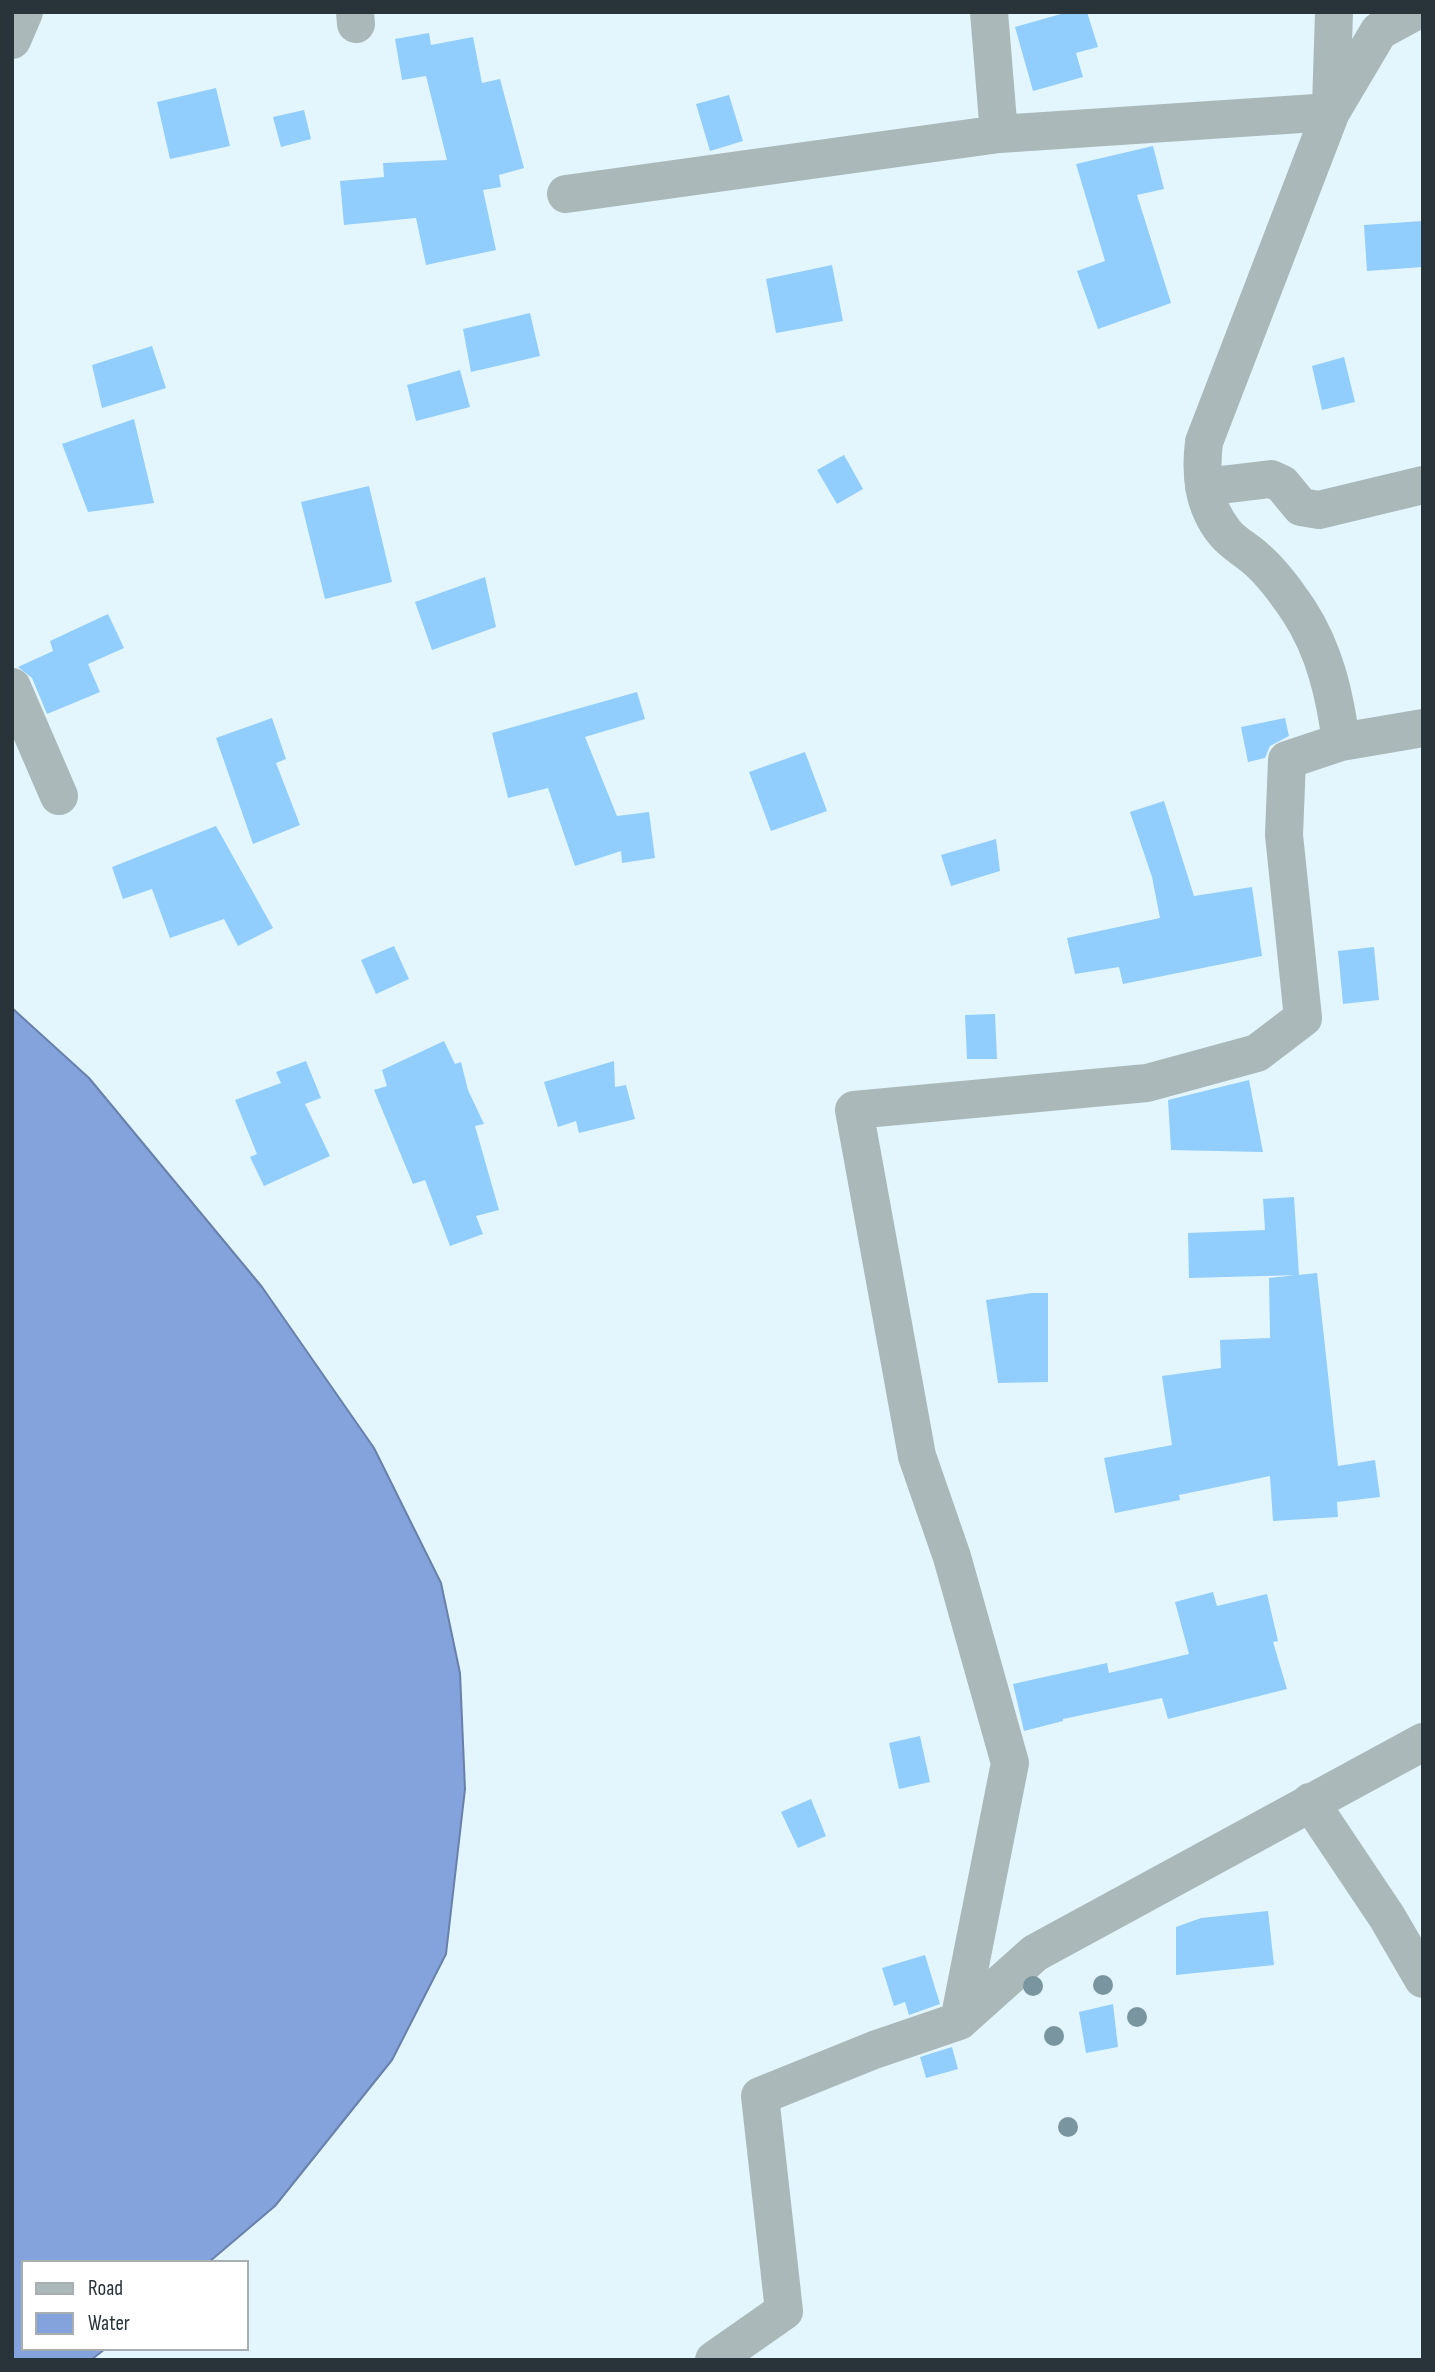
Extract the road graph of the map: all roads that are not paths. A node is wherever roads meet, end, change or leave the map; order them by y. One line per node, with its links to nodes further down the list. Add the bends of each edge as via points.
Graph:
1 (23, 12): 5 (street)
2 (989, 12): 7 (street)
3 (1334, 12): 6 (street)
4 (1414, 12): 6 (street, via 1379,31)
5 (12, 40)
6 (1331, 112): 7 (street); 10 (street, via 1204,442)
7 (999, 134): 8 (street)
8 (566, 194)
9 (1423, 485): 10 (street, via 1319,510 1301,507 1282,484 1271,479)
10 (1203, 487): 13 (street, via 1227,535 1264,566 1301,614 1329,677)
11 (12, 687): 14 (street)
12 (1423, 728): 13 (street)
13 (1340, 743): 18 (street, via 1287,760 1284,835 1303,1018 1257,1053 1147,1083 854,1110 917,1456 952,1558 1010,1763)
14 (59, 796)
15 (1423, 1742): 16 (street)
16 (1310, 1802): 17 (street); 18 (street, via 1035,1953)
17 (1423, 1979)
18 (958, 2021): 19 (street, via 760,2096 784,2311)
19 (714, 2360)

